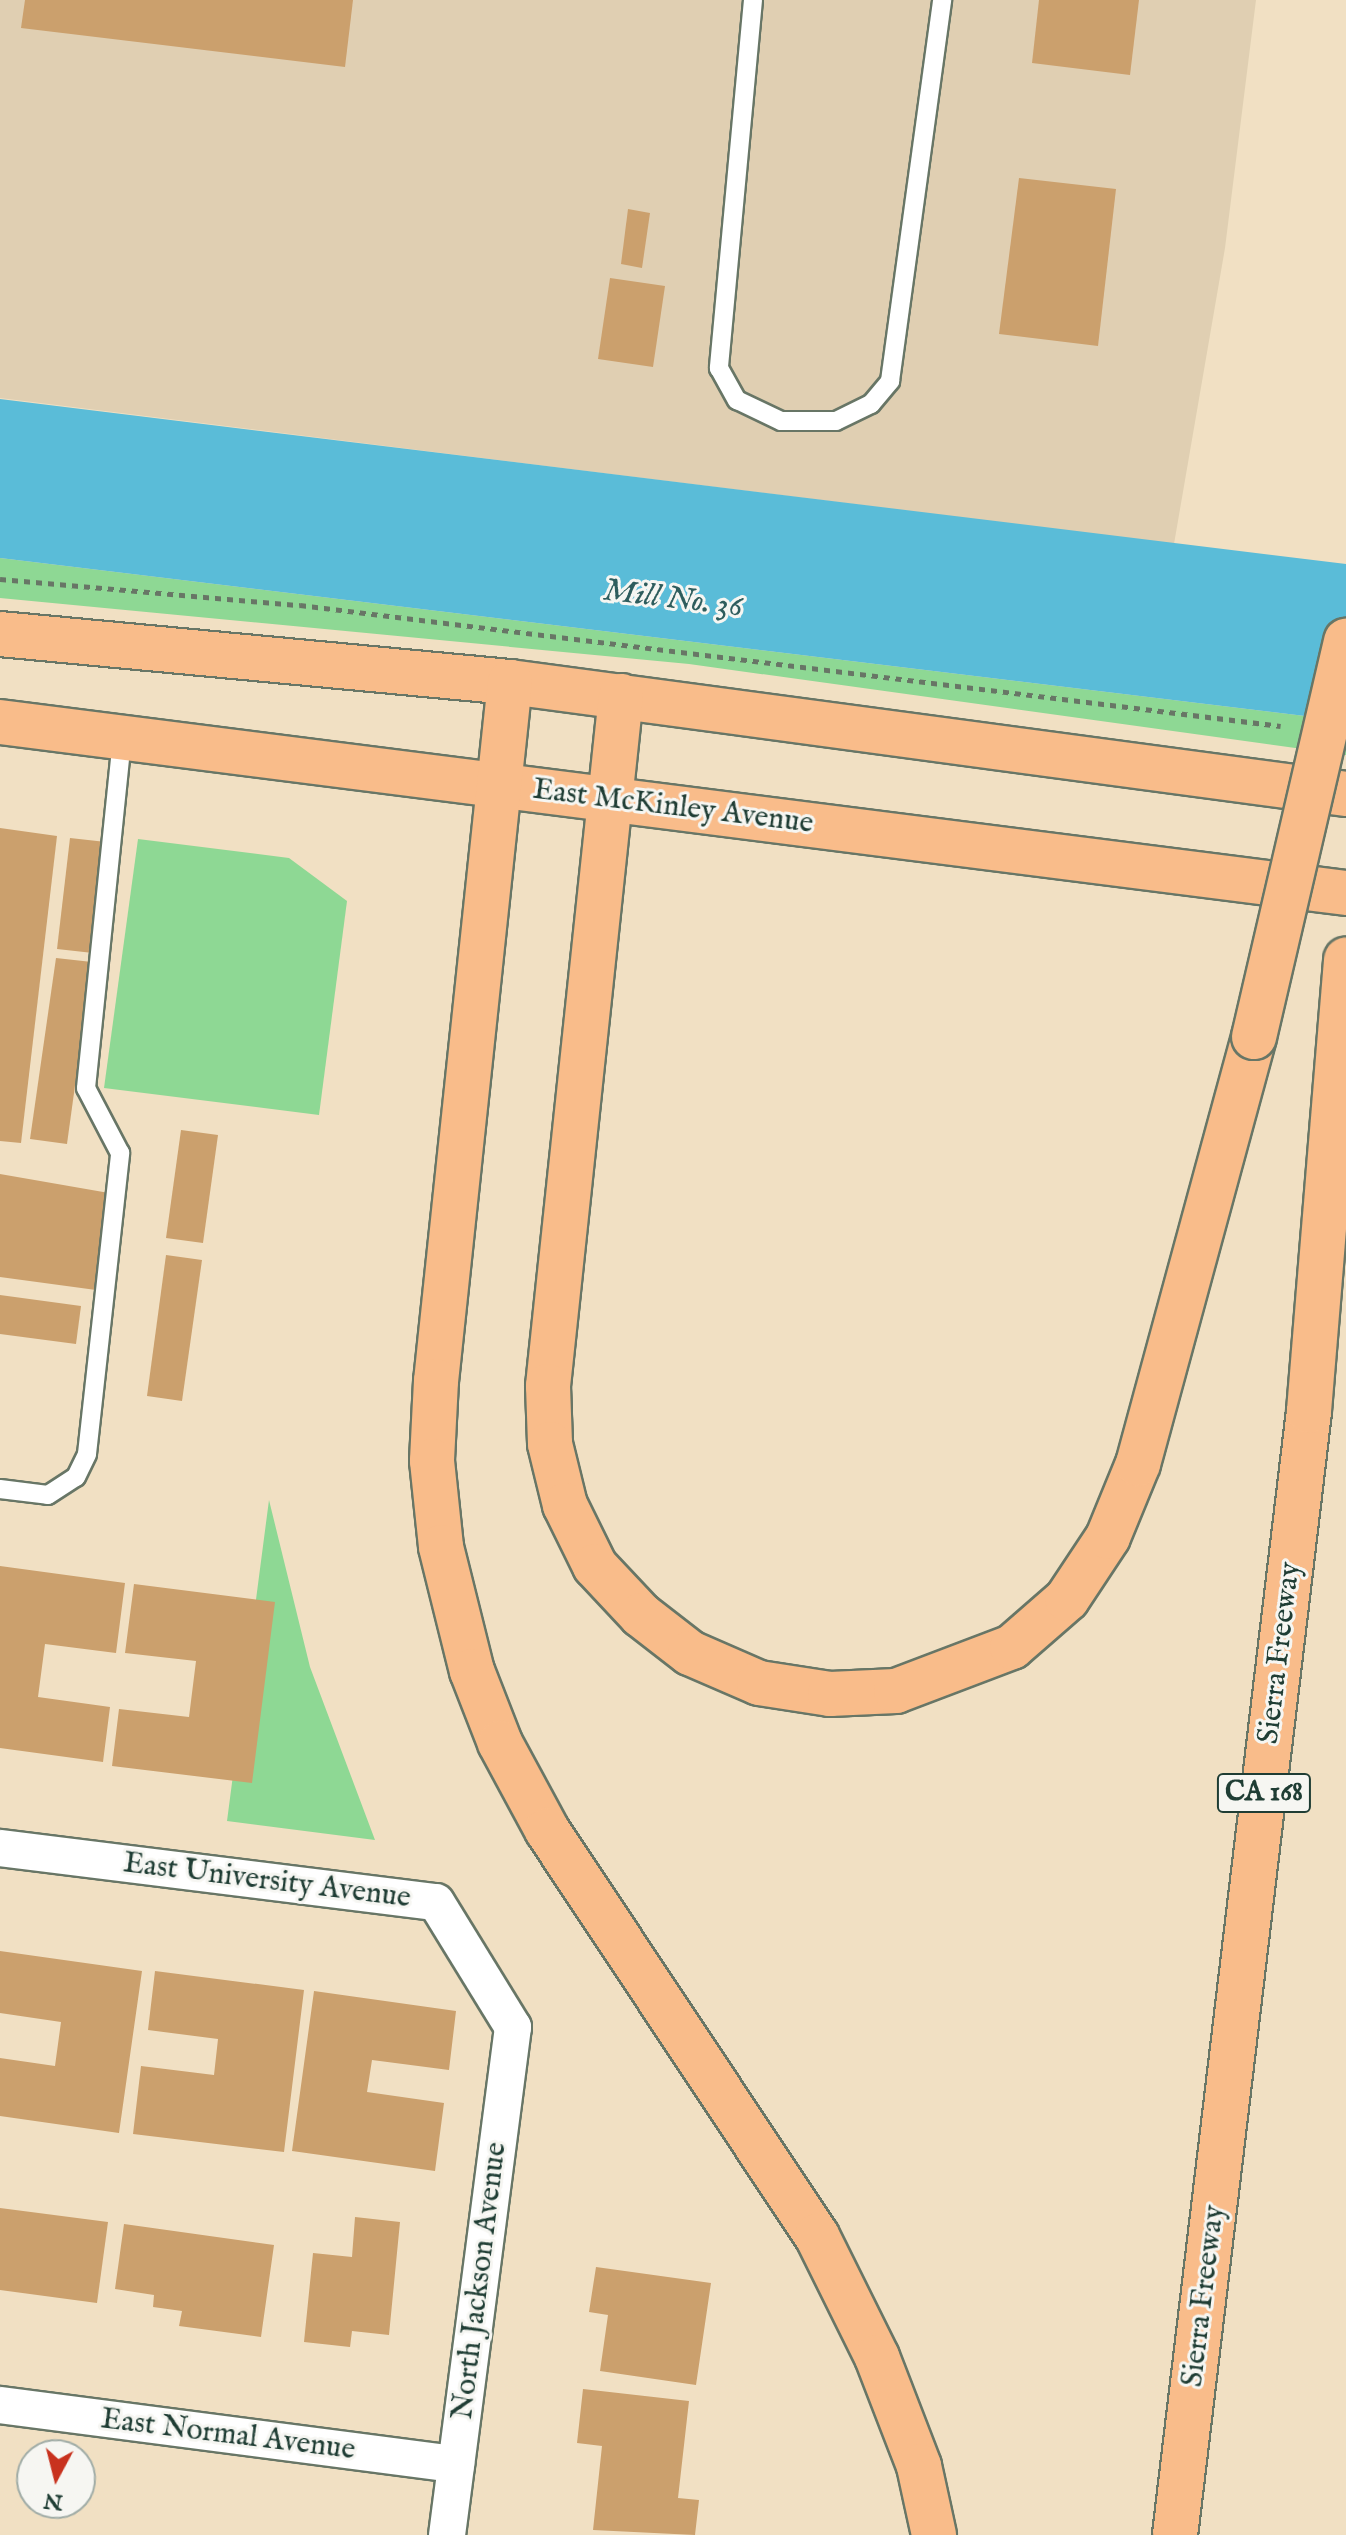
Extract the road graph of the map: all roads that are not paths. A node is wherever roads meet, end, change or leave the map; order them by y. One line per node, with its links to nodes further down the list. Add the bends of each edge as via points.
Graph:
1 (753, 0): 2 (lane, via 719,368 737,400 795,421 836,421 871,404 890,381)
2 (942, 0)
3 (0, 634): 5 (main road)
4 (1346, 641): 11 (main road, bridge, via 1254,1037 1138,1464 1108,1537 1067,1599 1012,1647 896,1691 830,1694 759,1683 690,1653 641,1615 595,1566 565,1505 550,1444 549,1370)
5 (510, 682): 6 (main road); 9 (main road)
6 (621, 696): 10 (main road); 11 (main road)
7 (0, 722): 8 (main road, East McKinley Avenue)
8 (122, 737): 9 (main road, East McKinley Avenue); 14 (lane, via 86,1088 120,1153 87,1454 76,1477 48,1495)
9 (499, 784): 11 (main road, East McKinley Avenue); 20 (main road, via 434,1421 441,1547 464,1640 500,1743 547,1830 817,2236 877,2357 919,2466)
10 (1346, 794)
11 (609, 799): 12 (main road, East McKinley Avenue)
12 (1346, 893)
13 (1346, 960): 21 (main road, Sierra Freeway / CA 168, via 1309,1411)
14 (0, 1489)
15 (0, 1848): 16 (street, East University Avenue, via 436,1902)
16 (513, 2027): 18 (street, North Jackson Avenue)
17 (0, 2405): 18 (street, East Normal Avenue)
18 (456, 2464): 19 (street, North Jackson Avenue)
19 (447, 2535)
20 (934, 2535)
21 (1175, 2535)

